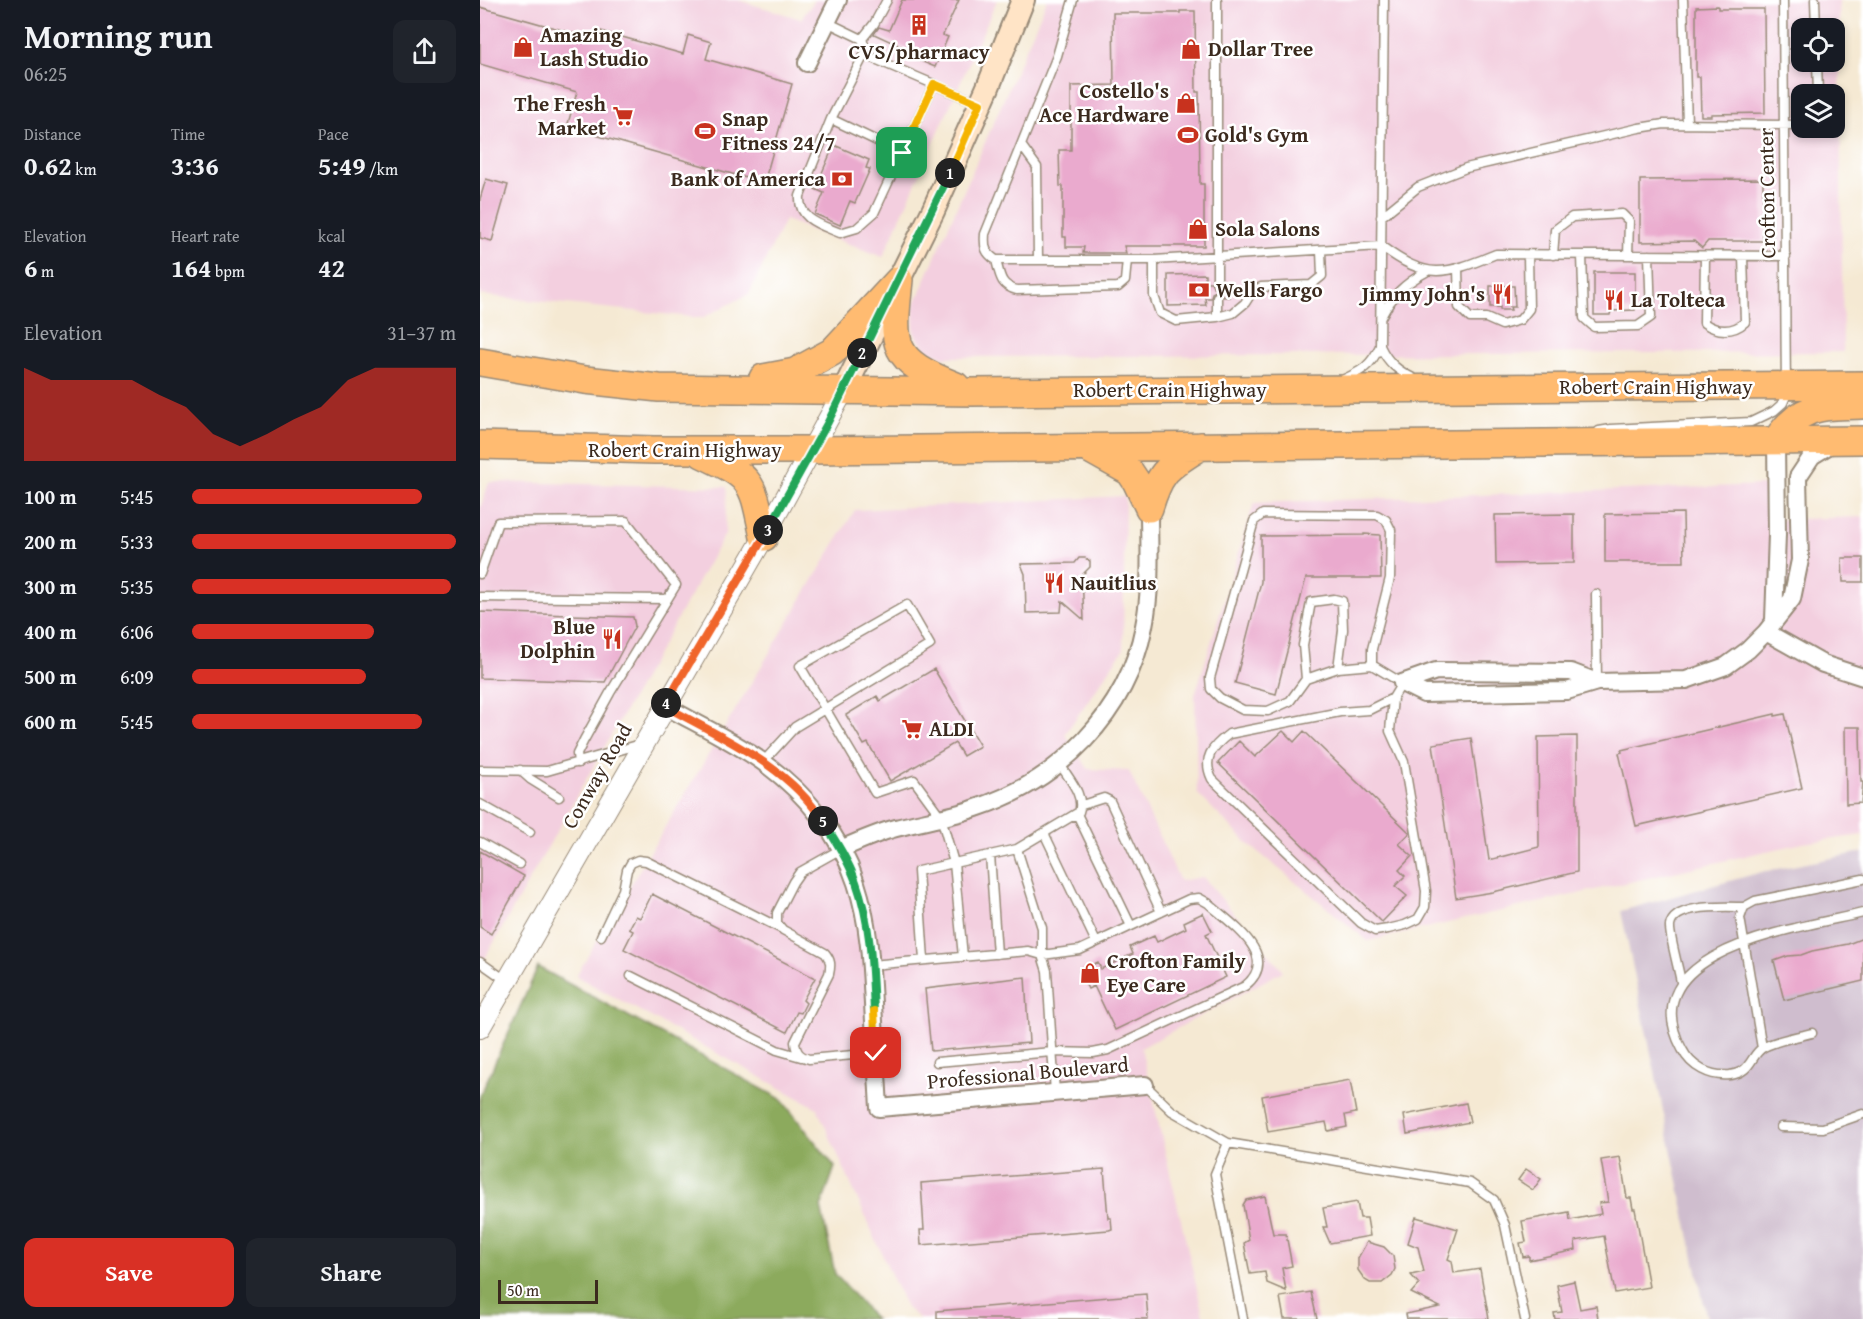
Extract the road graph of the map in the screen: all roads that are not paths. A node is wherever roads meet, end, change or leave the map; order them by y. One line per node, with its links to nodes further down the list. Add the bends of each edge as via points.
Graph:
1 (838, 0): 11 (street)
2 (887, 0): 12 (lane)
3 (1023, 0): 16 (main road)
4 (1072, 0): 21 (lane, via 1057,56)
5 (1217, 0): 31 (lane)
6 (1384, 0): 23 (lane)
7 (1683, 0): 18 (lane)
8 (1783, 0): 19 (lane, Crofton Center)
9 (1815, 0): 10 (lane)
10 (1816, 18)
11 (826, 22): 12 (lane); 14 (street)
12 (862, 39): 13 (lane)
13 (866, 51): 15 (lane, via 868,56); 17 (lane)
14 (807, 63)
15 (934, 84): 16 (lane); 22 (lane)
16 (980, 104): 41 (main road)
17 (831, 119): 22 (lane); 22 (lane, via 800,196 806,218 840,233 857,228 874,213)
18 (1687, 124): 19 (lane); 23 (lane, via 1639,128 1466,168 1418,187)
19 (1785, 124): 20 (lane); 34 (lane, Crofton Center)
20 (1791, 124)
21 (1021, 145): 35 (lane, via 985,234 984,248); 36 (lane, via 1037,167)
22 (902, 153)
23 (1382, 216): 24 (lane)
24 (1381, 246): 25 (lane); 40 (lane); 45 (lane)
25 (1321, 251): 31 (lane); 44 (lane, via 1322,276 1311,285 1261,287 1233,313)
26 (1528, 255): 27 (lane); 39 (lane, via 1496,254); 39 (lane, via 1529,309 1520,320 1502,325 1486,318 1470,318 1459,307)
27 (1552, 255): 28 (lane); 29 (lane, via 1556,230 1572,217 1622,214 1629,221)
28 (1582, 255): 29 (lane); 30 (lane, via 1584,318 1594,327 1638,326 1650,317)
29 (1628, 255): 30 (lane)
30 (1649, 255): 32 (lane)
31 (1218, 256): 38 (lane); 42 (lane)
32 (1705, 256): 33 (lane); 33 (lane, via 1704,323 1714,330 1738,328 1745,322)
33 (1743, 256): 34 (lane)
34 (1786, 256): 49 (lane, Crofton Center)
35 (996, 260): 36 (lane); 37 (lane, via 1001,281 1017,290 1118,287 1125,281)
36 (1038, 260): 37 (lane)
37 (1127, 260): 38 (lane)
38 (1154, 260): 44 (lane, via 1154,296 1160,313 1176,321)
39 (1458, 268): 40 (lane)
40 (1426, 272): 45 (lane, via 1412,279 1390,300)
41 (899, 280): 50 (highway, via 838,346 815,362 795,372); 53 (main road); 54 (highway, via 896,333 906,359 930,376)
42 (1217, 282)
43 (1217, 297): 44 (lane)
44 (1217, 317)
45 (1380, 318): 46 (lane)
46 (1380, 346): 51 (lane, via 1399,372); 52 (lane, via 1366,367)
47 (480, 362): 50 (highway, Robert Crain Highway, via 585,380 659,388)
48 (1863, 385): 49 (highway, Robert Crain Highway)
49 (1788, 386): 51 (highway, Robert Crain Highway); 58 (lane, via 1783,403 1751,422 1611,429)
50 (711, 388): 53 (highway, Robert Crain Highway)
51 (1435, 388): 52 (highway, Robert Crain Highway)
52 (1320, 389): 54 (highway, Robert Crain Highway)
53 (844, 390): 54 (highway, Robert Crain Highway); 63 (street, Conway Road)
54 (971, 392)
55 (1863, 405): 57 (highway, via 1822,406 1788,423)
56 (1851, 440): 57 (highway, Robert Crain Highway); 70 (street, via 1812,456 1798,477 1800,560 1792,599)
57 (1776, 441): 58 (highway, Robert Crain Highway); 70 (street, via 1777,534)
58 (1540, 443): 60 (highway, Robert Crain Highway)
59 (480, 445): 62 (highway, Robert Crain Highway)
60 (1201, 446): 61 (highway, Robert Crain Highway); 64 (highway, via 1161,476)
61 (1083, 447): 63 (highway, Robert Crain Highway); 64 (highway, via 1130,472)
62 (695, 450): 63 (highway, Robert Crain Highway); 65 (highway, via 745,477 755,497)
63 (812, 450): 65 (street, Conway Road)
64 (1149, 508): 83 (street, via 1148,592 1137,657 1109,711)
65 (764, 537): 78 (street, Conway Road)
66 (480, 574): 69 (lane, via 498,522 626,521 676,585)
67 (1596, 594): 75 (lane)
68 (480, 597): 69 (lane)
69 (667, 599): 82 (lane, via 610,693 577,754)
70 (1770, 626): 73 (street, via 1823,664); 75 (street, via 1748,650 1726,666 1703,675 1670,681)
71 (1372, 665): 72 (lane); 74 (lane, via 1372,649 1390,578 1391,530 1386,520 1377,515 1263,514 1254,521 1210,678 1211,689 1244,710 1268,711 1290,701); 76 (lane)
72 (1338, 668): 74 (lane); 74 (lane, via 1342,601 1311,602 1303,645)
73 (1863, 677)
74 (1306, 679)
75 (1597, 682): 76 (street, via 1571,672 1436,671); 76 (street, via 1567,691 1435,694 1424,694)
76 (1402, 683): 77 (lane)
77 (1393, 698): 77 (lane, via 1369,710 1229,734 1208,757 1207,769 1212,779 1361,923 1374,931 1418,919 1425,907 1426,891 1404,762 1390,731)
78 (665, 706): 80 (street, Conway Road); 81 (street)
79 (824, 708): 79 (lane, via 930,645 907,605 800,666); 81 (lane, via 795,727); 90 (lane, via 875,793 914,780)
80 (644, 742): 82 (lane); 115 (street, Conway Road)
81 (763, 762): 94 (street, via 818,813)
82 (578, 763): 85 (lane, via 547,771)
83 (1060, 764): 88 (lane); 90 (street, via 1033,784 1000,799)
84 (480, 770): 85 (lane)
85 (520, 770): 86 (lane)
86 (559, 797)
87 (480, 804): 91 (lane)
88 (1082, 805): 89 (lane); 101 (lane, via 1104,798 1110,801)
89 (1077, 814): 92 (lane); 103 (lane)
90 (941, 817): 94 (street, via 874,835); 97 (lane)
91 (530, 832)
92 (1044, 833): 95 (lane); 106 (lane)
93 (480, 842): 98 (lane)
94 (841, 849): 104 (lane, via 800,872 777,913 777,923); 113 (street, via 856,881 866,917)
95 (1017, 849): 96 (lane); 109 (lane, via 1042,928)
96 (990, 855): 97 (lane); 108 (lane)
97 (954, 863): 110 (lane); 111 (lane, via 918,871)
98 (519, 864)
99 (1863, 879): 100 (lane, via 1755,901)
100 (1744, 907): 107 (lane, via 1740,918); 116 (lane, via 1715,906 1675,916 1670,927)
101 (1161, 912): 103 (lane); 120 (lane, via 1189,899 1199,898 1208,903 1254,946 1258,957 1254,979 1108,1050)
102 (1863, 913): 107 (lane)
103 (1131, 926): 106 (lane)
104 (783, 930): 105 (lane, via 638,860 627,870 623,890); 122 (lane, via 825,953 831,966 795,1042)
105 (601, 936)
106 (1096, 942): 109 (lane, via 1080,950)
107 (1743, 942): 116 (lane, via 1711,957); 119 (lane)
108 (997, 954): 109 (lane, via 1028,951); 110 (lane)
109 (1042, 955): 120 (lane, via 1047,971)
110 (963, 957): 111 (lane)
111 (924, 960): 113 (lane)
112 (480, 963): 115 (lane)
113 (872, 965): 121 (street)
114 (631, 976): 122 (lane, via 777,1050)
115 (507, 981): 117 (street, Conway Road)
116 (1682, 982): 119 (lane, via 1671,1009 1674,1035 1687,1058 1709,1074 1731,1075 1746,1069)
117 (480, 1028)
118 (1812, 1033): 119 (lane)
119 (1762, 1048)
120 (1052, 1052): 123 (lane); 125 (lane)
121 (876, 1053): 122 (lane); 125 (street, Professional Boulevard, via 879,1108)
122 (802, 1057)
123 (937, 1062)
124 (1145, 1085): 125 (street, Professional Boulevard); 128 (lane, via 1172,1111)
125 (1055, 1093)
126 (1863, 1114): 127 (lane, via 1823,1128)
127 (1781, 1127)
128 (1228, 1143): 129 (lane, via 1215,1174); 130 (lane, via 1470,1183 1494,1200 1505,1225)
129 (1243, 1319)
130 (1525, 1319)

